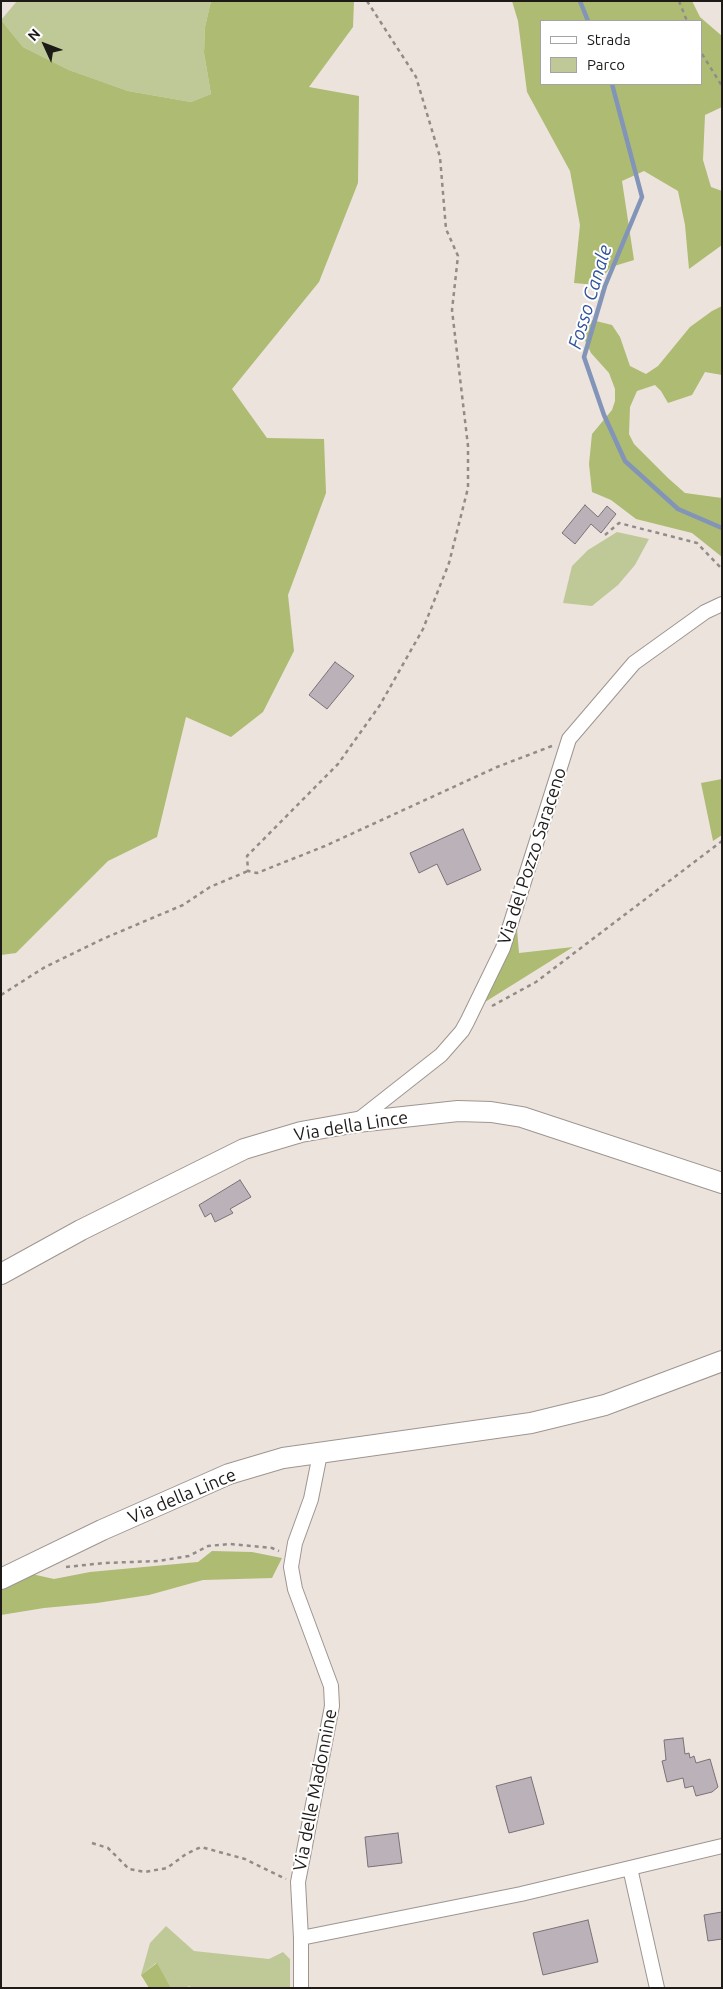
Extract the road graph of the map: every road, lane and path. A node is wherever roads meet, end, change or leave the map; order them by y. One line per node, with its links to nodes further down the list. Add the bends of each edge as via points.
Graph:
1 (367, 1): 11 (path, via 416,77 440,157 446,229 458,256 452,310 468,446 468,488 449,563 423,629 380,705 338,764 247,856)
2 (679, 1): 3 (path)
3 (687, 20)
4 (703, 56): 5 (path)
5 (722, 86)
6 (605, 535): 7 (path, via 619,523 697,543)
7 (722, 569)
8 (722, 604): 9 (street, Via del Pozzo Saraceno, via 705,612 634,663)
9 (569, 739): 11 (path, via 497,767 325,846 257,873); 13 (street, Via del Pozzo Saraceno, via 503,948)
10 (722, 841): 13 (path, via 536,982)
11 (248, 871): 12 (path, via 210,887 183,905 45,967)
12 (1, 995)
13 (467, 1022): 14 (street, Via del Pozzo Saraceno, via 441,1055)
14 (357, 1122): 15 (street, Via della Lince, via 458,1111 522,1117); 16 (street, Via della Lince, via 301,1132 244,1149 81,1230)
15 (722, 1183)
16 (1, 1274)
17 (722, 1361): 18 (street, Via della Lince, via 605,1405 531,1423)
18 (320, 1454): 19 (street, Via delle Madonnine, via 311,1500); 21 (street, Via della Lince, via 283,1458 229,1474)
19 (293, 1557): 20 (path, via 272,1548 230,1544 208,1546 189,1556 158,1561); 25 (street, Via delle Madonnine, via 291,1567 295,1588 331,1686 332,1706)
20 (65, 1567)
21 (1, 1579)
22 (92, 1843): 25 (path, via 108,1848 129,1869 145,1872 167,1868 201,1847 245,1859)
23 (722, 1846): 24 (street)
24 (630, 1868): 26 (street, via 521,1894); 28 (street)
25 (298, 1882): 26 (street, Via delle Madonnine)
26 (301, 1938): 27 (street, Via delle Madonnine)
27 (301, 1988)
28 (657, 1988)

